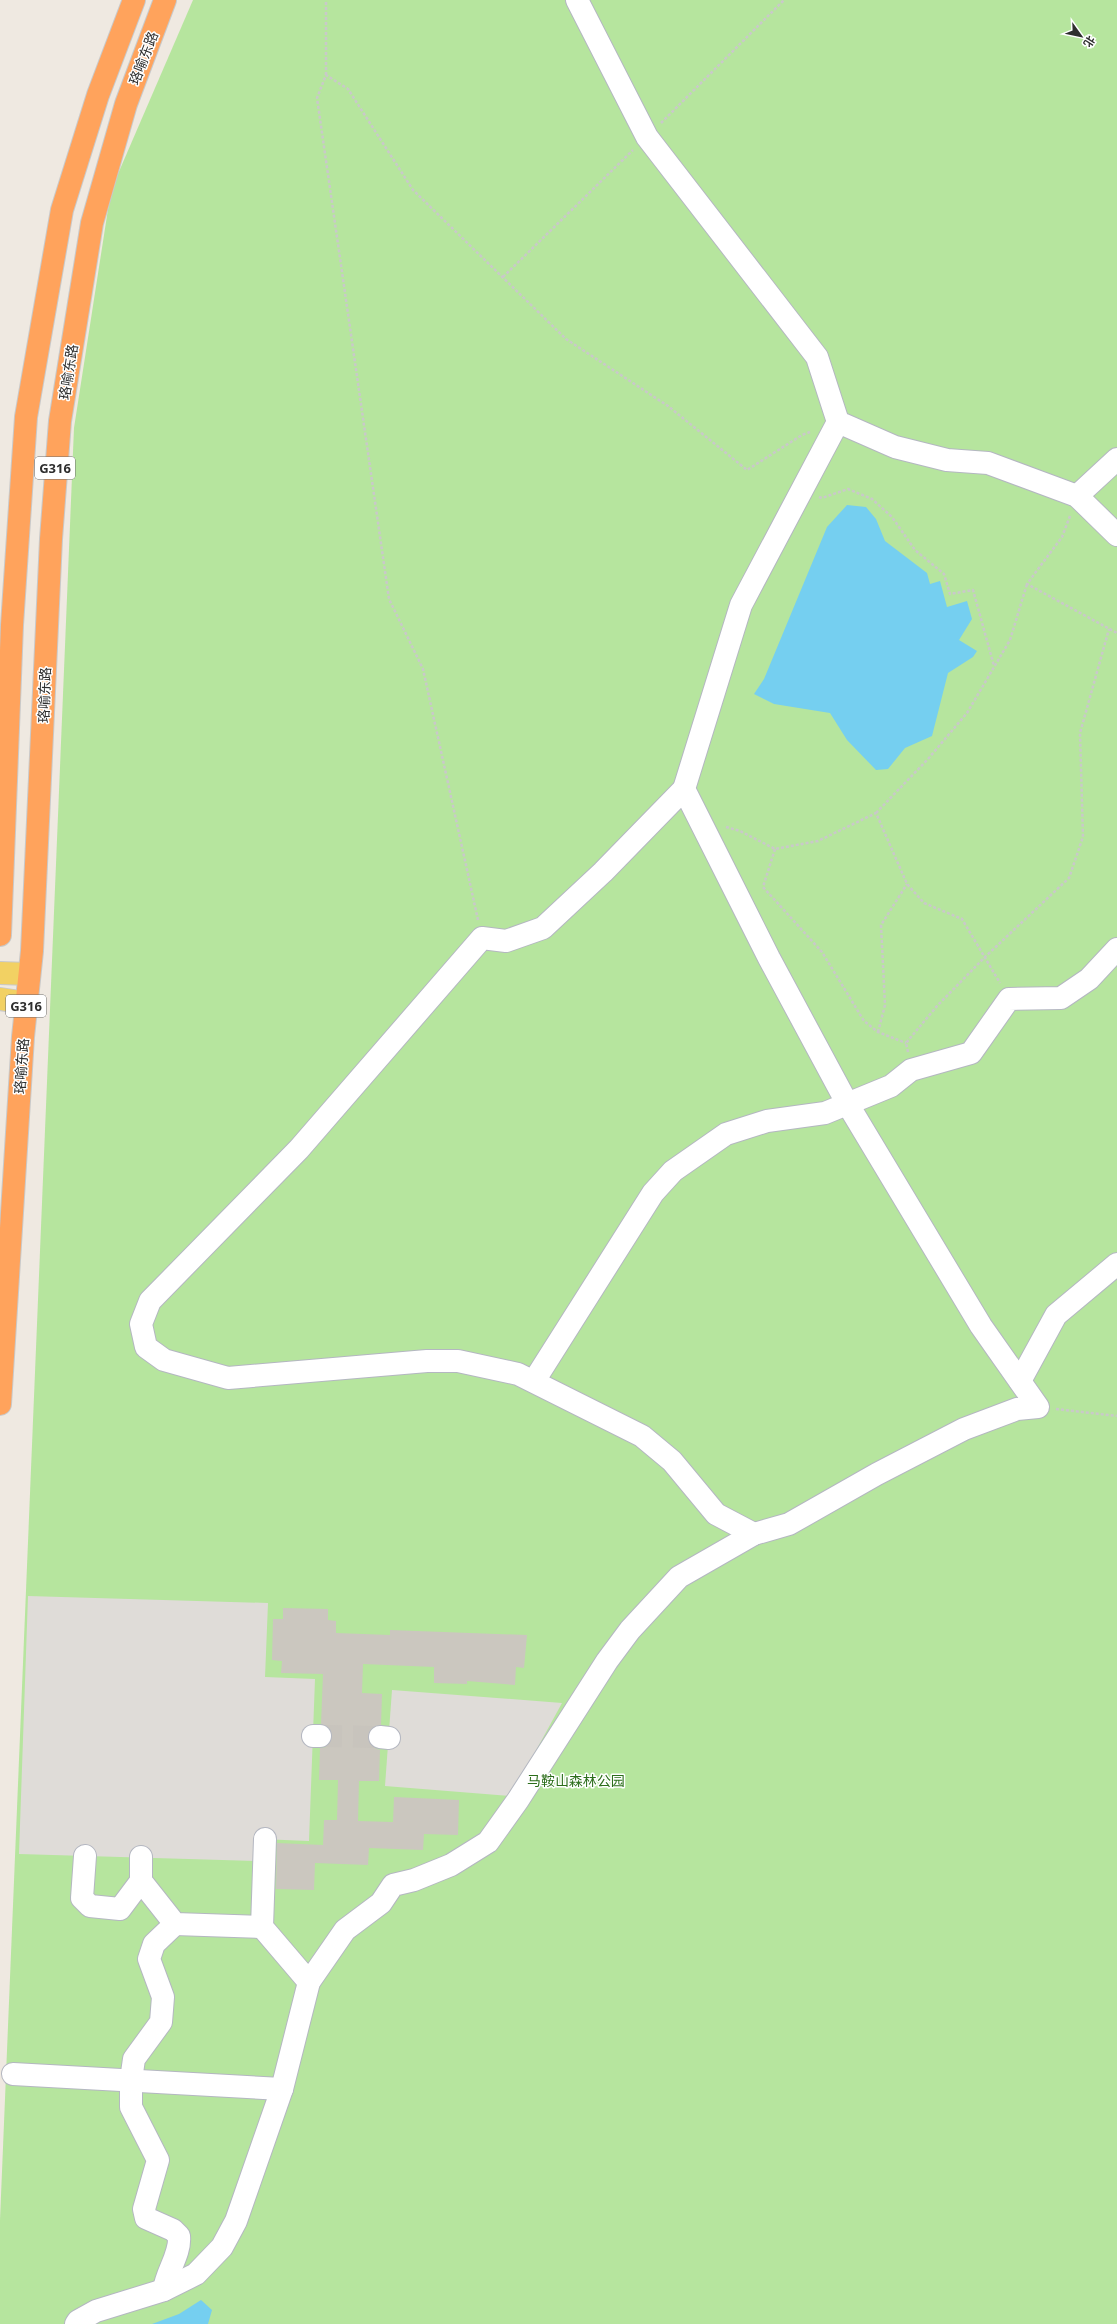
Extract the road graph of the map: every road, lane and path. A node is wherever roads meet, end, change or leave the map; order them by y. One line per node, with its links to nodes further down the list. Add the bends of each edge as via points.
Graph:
1 (134, 0): 23 (highway, 珞喻东路 / G316, via 98,95 62,210 26,417 12,625)
2 (165, 0): 28 (highway, 珞喻东路 / G316, via 126,104 92,223 60,421 54,481)
3 (326, 0): 6 (path)
4 (577, 0): 7 (street)
5 (784, 0): 7 (path)
6 (326, 75): 8 (path, via 348,89 413,190); 24 (path, via 317,98 389,599 424,669)
7 (647, 137): 8 (path); 9 (street, via 817,357)
8 (503, 277): 9 (path, via 566,339 668,406 747,470 802,435)
9 (838, 422): 11 (street); 12 (street, via 895,447 948,460 988,463)
10 (1117, 460): 12 (street)
11 (802, 489): 17 (path, via 822,498 848,489 872,499 892,517 915,550 944,574 950,594 973,590); 18 (street, via 741,605)
12 (1077, 496): 13 (street); 14 (path, via 1062,537)
13 (1117, 535)
14 (1027, 584): 15 (path); 17 (path, via 1010,640)
15 (1109, 629): 16 (path); 26 (path, via 1080,733 1083,837 1069,878)
16 (1117, 633)
17 (994, 666): 19 (path, via 967,713 928,759)
18 (684, 789): 20 (street); 24 (street, via 603,872 543,928 506,941)
19 (876, 813): 21 (path, via 818,841); 22 (path)
20 (700, 819): 21 (path, via 740,831); 35 (street, via 769,958)
21 (775, 849): 32 (path, via 763,887 822,952 864,1021)
22 (907, 884): 26 (path, via 924,903 962,919); 32 (path, via 880,925 885,1006)
23 (0, 935)
24 (482, 938): 37 (street, via 299,1149 150,1301 141,1324 146,1347 164,1360 228,1378 427,1361 458,1361 518,1374)
25 (1117, 948): 30 (street, via 1089,979 1061,998)
26 (985, 957): 30 (path); 33 (path, via 937,1006)
27 (0, 973): 28 (main road)
28 (30, 974): 31 (highway, 珞喻东路 / G316)
29 (0, 999): 31 (main road)
30 (1010, 999): 34 (street, via 971,1053)
31 (27, 1003): 39 (highway, 珞喻东路 / G316, via 19,1092)
32 (878, 1032): 33 (path)
33 (906, 1043): 34 (path)
34 (911, 1070): 35 (street, via 891,1086)
35 (847, 1104): 37 (street, via 825,1113 767,1121 726,1134 673,1171 653,1193); 38 (street, via 981,1326)
36 (1117, 1264): 38 (street, via 1056,1315)
37 (534, 1381): 42 (street, via 642,1436 672,1461 716,1514)
38 (1020, 1381): 40 (street)
39 (0, 1404)
40 (1038, 1407): 41 (path); 42 (street, via 1017,1409 964,1429 789,1524)
41 (1117, 1416)
42 (754, 1534): 49 (street, via 679,1577 630,1630 544,1748 488,1842 451,1865 414,1880 393,1885 381,1903 345,1930)
43 (265, 1839): 48 (street)
44 (85, 1856): 46 (street, via 82,1898 90,1906 120,1909)
45 (141, 1857): 46 (street)
46 (141, 1881): 47 (street)
47 (175, 1924): 48 (street); 51 (street, via 154,1944 149,1959 163,1997 161,2022 134,2059)
48 (262, 1927): 49 (street)
49 (309, 1982): 52 (street)
50 (13, 2074): 51 (street)
51 (131, 2080): 52 (street); 53 (street, via 131,2107 158,2160 144,2209 146,2218 173,2230 179,2236 180,2244 166,2277)
52 (282, 2089): 53 (street, via 236,2221 222,2247 196,2274)
53 (164, 2290): 54 (street, via 96,2311)
54 (76, 2324)

